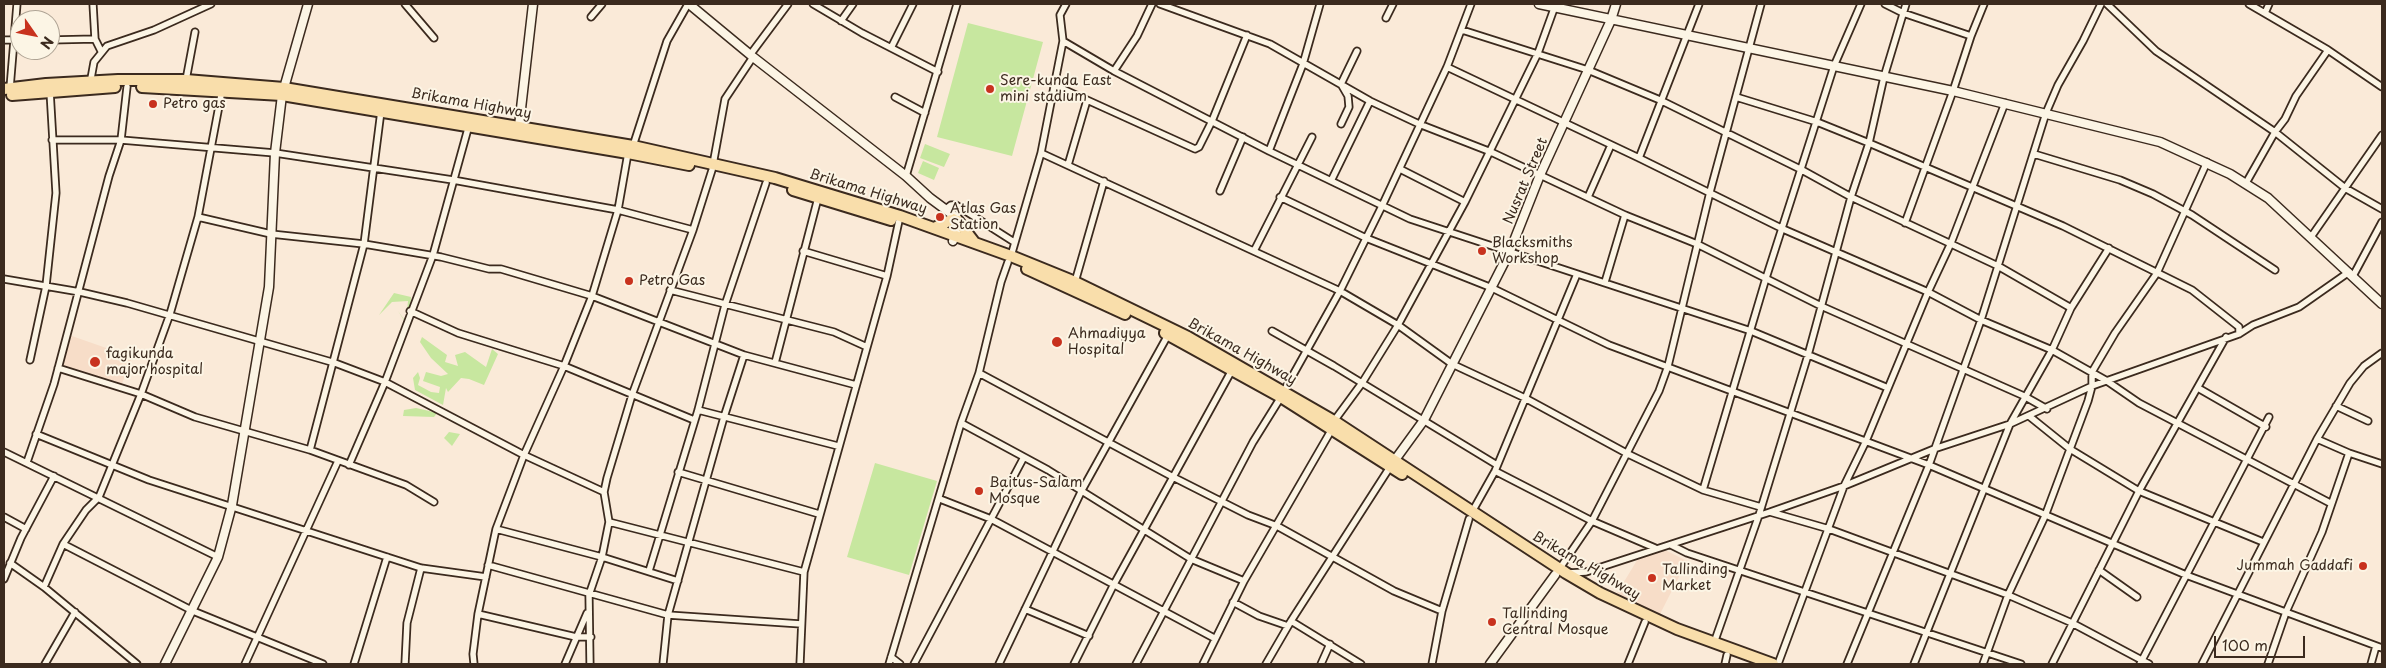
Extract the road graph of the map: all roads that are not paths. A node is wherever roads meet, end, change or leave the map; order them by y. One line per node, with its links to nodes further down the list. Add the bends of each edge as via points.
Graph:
1 (93, 4): 44 (street)
2 (211, 4): 50 (street)
3 (308, 4): 71 (street)
4 (404, 4): 43 (street)
5 (602, 4): 34 (street)
6 (688, 4): 53 (street); 100 (street, via 667,41)
7 (788, 4): 53 (street)
8 (813, 4): 37 (street)
9 (853, 4): 37 (street)
10 (913, 4): 47 (street)
11 (957, 4): 60 (street)
12 (1066, 4): 46 (street, via 1060,15)
13 (1152, 4): 59 (street, via 1138,36)
14 (1160, 4): 40 (street)
15 (1320, 4): 55 (street)
16 (1393, 4): 35 (street)
17 (1471, 4): 38 (street)
18 (1538, 4): 31 (street)
19 (1616, 4): 36 (street, Nusrat Street)
20 (1699, 4): 41 (street)
21 (1761, 4): 48 (street)
22 (1861, 4): 56 (street)
23 (1885, 4): 32 (street)
24 (1906, 4): 32 (street)
25 (1984, 4): 42 (street)
26 (2101, 4): 82 (street)
27 (2107, 4): 90 (street, via 2156,51)
28 (2249, 4): 33 (street)
29 (2269, 4): 33 (street)
30 (531, 5): 89 (street)
31 (1555, 5): 36 (street); 52 (street)
32 (1903, 13): 42 (street); 61 (street)
33 (2265, 13): 49 (street)
34 (591, 17)
35 (1386, 18)
36 (1611, 20): 41 (street); 58 (street, Nusrat Street)
37 (841, 21): 47 (street)
38 (1462, 30): 52 (street); 57 (street)
39 (195, 32): 62 (street)
40 (1247, 35): 55 (street, via 1270,44); 83 (street)
41 (1687, 36): 48 (street); 77 (street)
42 (1971, 36): 72 (street)
43 (434, 38)
44 (94, 39): 45 (street); 50 (street)
45 (60, 40)
46 (1063, 41): 59 (street); 65 (street)
47 (891, 48): 60 (street)
48 (1748, 48): 56 (street); 73 (street)
49 (2328, 50): 67 (street); 90 (street)
50 (101, 51): 64 (street, via 94,62)
51 (1357, 51): 63 (street)
52 (1538, 53): 58 (street); 75 (street)
53 (752, 56): 110 (street, via 725,99); 116 (street)
54 (10, 57): 69 (street)
55 (1303, 64): 63 (street); 101 (street)
56 (1834, 66): 61 (street); 85 (street)
57 (1446, 67): 75 (street); 87 (street)
58 (1588, 70): 77 (street); 84 (street, Nusrat Street)
59 (1114, 71): 83 (street)
60 (938, 72): 81 (street)
61 (1884, 77): 72 (street); 97 (street)
62 (186, 80): 64 (highway, Brikama Highway); 71 (highway, Brikama Highway)
63 (1341, 84): 78 (street); 86 (street, via 1348,96 1349,107)
64 (90, 85): 66 (highway, Brikama Highway); 69 (highway, Brikama Highway); 70 (highway, Brikama Highway)
65 (1054, 85): 76 (street); 104 (street)
66 (127, 87): 68 (highway, Brikama Highway); 96 (street)
67 (2382, 87)
68 (222, 90): 71 (highway, Brikama Highway); 99 (street)
69 (6, 91): 70 (highway, Brikama Highway)
70 (50, 91): 95 (street)
71 (283, 91): 80 (highway, Brikama Highway); 89 (highway, Brikama Highway); 103 (street)
72 (1953, 91): 79 (street); 112 (street)
73 (1736, 96): 85 (street); 91 (street)
74 (895, 97): 81 (street)
75 (1515, 98): 84 (street); 102 (street)
76 (1087, 100): 83 (street, via 1193,149 1199,147); 108 (street)
77 (1660, 100): 91 (street); 106 (street)
78 (1370, 101): 87 (street); 119 (street)
79 (2005, 103): 82 (street); 122 (street)
80 (381, 111): 88 (highway, Brikama Highway); 111 (street)
81 (925, 113): 116 (street)
82 (2046, 113): 105 (street); 107 (street, via 2144,136)
83 (1212, 121): 93 (street)
84 (1564, 122): 98 (street); 115 (street, Nusrat Street)
85 (1816, 122): 97 (street); 114 (street)
86 (1342, 124)
87 (1419, 124): 102 (street); 113 (street)
88 (469, 125): 100 (highway, Brikama Highway); 117 (street)
89 (519, 126): 100 (highway, Brikama Highway)
90 (2274, 132): 121 (street); 123 (street)
91 (1726, 134): 114 (street); 125 (street)
92 (2382, 135): 123 (street)
93 (1243, 137): 101 (street); 124 (street)
94 (1312, 137): 109 (street)
95 (52, 140): 96 (street); 174 (street, via 56,193)
96 (121, 140): 99 (street); 178 (street)
97 (1870, 143): 112 (street); 128 (street)
98 (1611, 145): 106 (street); 127 (street)
99 (210, 148): 103 (street); 138 (street)
100 (631, 150): 110 (highway, Brikama Highway); 135 (street)
101 (1269, 151): 109 (street)
102 (1491, 152): 115 (street); 130 (street)
103 (275, 153): 111 (street); 147 (street)
104 (1041, 153): 108 (street); 151 (street)
105 (2034, 154): 132 (street); 136 (street, via 2120,180)
106 (1639, 158): 125 (street)
107 (2206, 162): 121 (street); 136 (street)
108 (1068, 165): 118 (street)
109 (1297, 165): 119 (street); 126 (street)
110 (712, 166): 120 (highway, Brikama Highway); 139 (highway, Brikama Highway, via 817,190); 145 (street)
111 (374, 168): 117 (street); 154 (street)
112 (1926, 168): 122 (street); 142 (street)
113 (1400, 170): 130 (street); 131 (street)
114 (1802, 170): 128 (street); 144 (street)
115 (1540, 175): 127 (street); 159 (street, Nusrat Street)
116 (906, 176): 133 (street)
117 (453, 180): 135 (street); 161 (street)
118 (1104, 181): 157 (street); 172 (street)
119 (1331, 181): 131 (street)
120 (766, 183): 129 (highway, Brikama Highway); 182 (street)
121 (2246, 183): 149 (street, via 2274,203)
122 (1974, 188): 132 (street); 153 (street)
123 (2345, 188): 134 (street); 149 (street)
124 (1220, 191)
125 (1710, 192): 144 (street); 155 (street)
126 (1280, 196): 150 (street); 157 (street)
127 (1588, 197): 137 (street)
128 (1850, 197): 142 (street); 160 (street)
129 (818, 198): 139 (highway, Brikama Highway); 158 (street)
130 (1465, 202): 146 (street)
131 (1382, 206): 146 (street); 150 (street)
132 (2016, 206): 156 (street); 164 (street)
133 (946, 209): 140 (street); 151 (street, via 956,205)
134 (2382, 209)
135 (618, 210): 145 (street); 180 (street)
136 (2184, 211): 165 (street); 166 (street)
137 (1625, 215): 155 (street); 173 (street)
138 (198, 217): 147 (street); 187 (street)
139 (899, 219): 143 (highway, Brikama Highway); 148 (highway, Brikama Highway); 169 (street)
140 (955, 219): 143 (highway); 148 (street); 152 (highway)
141 (2382, 222): 168 (street)
142 (1905, 223): 153 (street)
143 (934, 228): 148 (highway, Brikama Highway)
144 (1783, 229): 160 (street); 170 (street)
145 (693, 230): 176 (street)
146 (1450, 232): 159 (street); 163 (street)
147 (271, 234): 154 (street); 198 (street, via 269,287)
148 (951, 237): 152 (highway, Brikama Highway); 162 (highway, Brikama Highway)
149 (2310, 237): 168 (street)
150 (1366, 238): 163 (street); 177 (street)
151 (1014, 242): 162 (street)
152 (975, 243): 162 (highway, Brikama Highway)
153 (1951, 243): 164 (street); 179 (street)
154 (364, 244): 161 (street); 208 (street)
155 (1697, 244): 170 (street); 184 (street)
156 (2109, 248): 166 (street); 185 (street)
157 (1254, 250): 177 (street)
158 (803, 251): 169 (street); 188 (street)
159 (1510, 251): 167 (street); 175 (street, Nusrat Street)
160 (1834, 253): 179 (street); 183 (street)
161 (433, 255): 180 (street, via 501,269); 186 (street)
162 (1009, 259): 172 (highway, Brikama Highway); 196 (highway, Brikama Highway); 217 (street)
163 (1430, 264): 175 (street); 192 (street)
164 (1998, 266): 185 (street); 190 (street)
165 (2275, 270)
166 (2157, 273): 195 (street, via 2192,290 2239,327); 216 (street)
167 (1577, 274): 173 (street); 189 (street)
168 (2351, 274): 181 (street); 195 (street, via 2299,307)
169 (887, 276): 201 (street)
170 (1766, 278): 183 (street); 194 (street)
171 (4, 279): 174 (street)
172 (1075, 282): 227 (highway, Brikama Highway, via 1188,337)
173 (1605, 282): 184 (street)
174 (46, 286): 178 (street); 207 (street)
175 (1492, 288): 189 (street); 210 (street, Nusrat Street)
176 (670, 290): 182 (street); 191 (street)
177 (1340, 291): 192 (street); 203 (street)
178 (80, 292): 187 (street); 213 (street)
179 (1928, 292): 190 (street); 200 (street)
180 (592, 296): 191 (street); 211 (street)
181 (2382, 304)
182 (726, 305): 188 (street); 199 (street)
183 (1821, 306): 200 (street); 206 (street)
184 (1682, 307): 194 (street); 212 (street)
185 (2071, 308): 202 (street)
186 (410, 311): 211 (street, via 458,333); 219 (street)
187 (170, 314): 198 (street); 226 (street)
188 (785, 320): 201 (street, via 834,332); 209 (street)
189 (1558, 320): 212 (street, via 1609,345); 230 (street)
190 (1981, 320): 202 (street); 214 (street)
191 (658, 322): 199 (street); 228 (street)
192 (1398, 325): 210 (street); 220 (street)
193 (1272, 331): 203 (street)
194 (1751, 331): 206 (street); 225 (street)
195 (2239, 334): 197 (street)
196 (1168, 335): 215 (highway, Brikama Highway); 250 (street)
197 (2226, 337): 218 (street); 224 (street)
198 (260, 341): 208 (street); 246 (street)
199 (716, 344): 205 (street); 233 (street)
200 (1906, 344): 214 (street); 223 (street)
201 (867, 346): 221 (street)
202 (2052, 350): 216 (street); 229 (street)
203 (1307, 351): 220 (street); 227 (street)
204 (2382, 353): 231 (street, via 2364,366)
205 (744, 355): 209 (street); 236 (street)
206 (1808, 355): 223 (street); 234 (street)
207 (30, 360)
208 (335, 363): 219 (street); 254 (street)
209 (775, 363): 221 (street)
210 (1452, 364): 230 (street); 239 (street, Nusrat Street)
211 (564, 366): 228 (street); 257 (street)
212 (1668, 366): 225 (street); 258 (street)
213 (58, 368): 226 (street); 247 (street)
214 (1963, 369): 229 (street); 252 (street)
215 (1232, 370): 227 (highway, Brikama Highway); 273 (street)
216 (2092, 372): 218 (street); 222 (street)
217 (979, 373): 242 (street); 250 (street)
218 (2107, 381): 222 (street); 241 (street)
219 (385, 382): 257 (street); 267 (street)
220 (1362, 382): 239 (street); 244 (street)
221 (856, 386): 251 (street)
222 (2092, 386): 232 (street); 253 (street)
223 (1888, 388): 249 (street)
224 (2198, 388): 241 (street); 245 (street)
225 (1734, 390): 234 (street); 279 (street)
226 (141, 394): 246 (street, via 170,408); 266 (street)
227 (1282, 394): 244 (highway, Brikama Highway); 284 (street)
228 (632, 395): 238 (street); 281 (street)
229 (2024, 396): 232 (street); 243 (street)
230 (1525, 398): 258 (street); 268 (street)
231 (2336, 406): 240 (street); 248 (street)
232 (2047, 409): 235 (street)
233 (698, 410): 236 (street); 238 (street)
234 (1790, 413): 249 (street); 288 (street)
235 (2029, 416): 243 (street); 253 (street)
236 (724, 417): 251 (street); 274 (street)
237 (2269, 417): 245 (street)
238 (694, 420): 271 (street)
239 (1424, 420): 264 (street, Nusrat Street); 268 (street)
240 (2368, 421)
241 (2176, 422): 261 (street); 280 (street)
242 (961, 423): 259 (street); 283 (street)
243 (2010, 424): 252 (street); 277 (street)
244 (1333, 425): 264 (highway, Brikama Highway); 299 (street)
245 (2266, 427): 261 (street)
246 (244, 432): 254 (street); 287 (street)
247 (36, 434): 263 (street); 266 (street)
248 (2316, 438): 256 (street); 275 (street)
249 (1866, 441): 260 (street); 276 (street)
250 (1109, 442): 273 (street); 278 (street)
251 (838, 446): 290 (street)
252 (1934, 449): 260 (street); 269 (street)
253 (2070, 449): 280 (street); 293 (street)
254 (310, 450): 262 (street)
255 (4, 452): 263 (street)
256 (2349, 453): 265 (street); 286 (street)
257 (524, 454): 281 (street); 302 (street)
258 (1628, 454): 279 (street); 297 (street)
259 (1024, 457): 278 (street); 295 (street)
260 (1909, 459): 269 (street); 276 (street)
261 (2247, 460): 275 (street); 296 (street)
262 (338, 461): 267 (street); 304 (street)
263 (27, 462): 272 (street)
264 (1392, 464): 292 (highway, Brikama Highway); 318 (street)
265 (2382, 464)
266 (112, 465): 282 (street); 287 (street, via 149,480)
267 (349, 465): 285 (street, via 406,486)
268 (1497, 465): 270 (street)
269 (1929, 465): 277 (street); 313 (street)
270 (1495, 471): 292 (street); 297 (street)
271 (678, 472): 274 (street); 305 (street)
272 (54, 476): 282 (street); 301 (street)
273 (1173, 476): 284 (street); 300 (street)
274 (708, 480): 290 (street); 306 (street)
275 (2292, 484): 286 (street); 307 (street)
276 (1844, 486): 289 (street); 303 (street)
277 (1983, 489): 293 (street); 327 (street)
278 (1082, 490): 300 (street); 312 (street)
279 (1703, 490): 288 (street)
280 (2139, 491): 296 (street); 309 (street)
281 (604, 492): 298 (street)
282 (99, 497): 308 (street); 314 (street)
283 (940, 499): 295 (street); 365 (street)
284 (1222, 501): 299 (street); 317 (street)
285 (434, 502)
286 (2330, 503): 347 (street, via 2322,532)
287 (232, 505): 304 (street); 314 (street)
288 (1761, 507): 291 (street)
289 (1770, 512): 291 (street); 303 (street)
290 (819, 514): 325 (street)
291 (1759, 514): 310 (street); 322 (street)
292 (1471, 515): 326 (highway, Brikama Highway); 344 (street)
293 (2045, 516): 309 (street); 338 (street)
294 (4, 517): 301 (street)
295 (991, 519): 312 (street); 382 (street)
296 (2214, 520): 307 (street); 328 (street)
297 (1592, 521): 311 (street); 326 (street)
298 (609, 522): 305 (street); 316 (street)
299 (1277, 526): 318 (street); 332 (street)
300 (1145, 528): 317 (street); 333 (street)
301 (26, 529): 319 (street)
302 (496, 529): 316 (street); 320 (street)
303 (1829, 529): 313 (street); 335 (street)
304 (308, 530): 315 (street); 359 (street)
305 (661, 534): 306 (street); 324 (street)
306 (690, 542): 325 (street); 331 (street)
307 (2263, 542): 336 (street)
308 (63, 544): 334 (street); 342 (street)
309 (2112, 544): 323 (street); 328 (street)
310 (1671, 545): 311 (street); 322 (street)
311 (1655, 548): 326 (street, via 1586,572)
312 (1052, 553): 333 (street); 341 (street)
313 (1891, 553): 327 (street); 349 (street)
314 (218, 557): 342 (street)
315 (387, 557): 321 (street); 373 (street)
316 (602, 557): 324 (street); 337 (street)
317 (1191, 558): 332 (street); 346 (street)
318 (1332, 559): 344 (street); 354 (street)
319 (10, 564): 330 (street); 334 (street)
320 (488, 565): 329 (street); 337 (street)
321 (421, 568): 329 (street); 374 (street, via 407,623)
322 (1740, 570): 335 (street); 361 (street)
323 (2099, 570): 339 (street); 352 (street)
324 (649, 571): 331 (street)
325 (804, 572): 353 (street)
326 (1560, 573): 351 (highway, Brikama Highway, via 1617,609); 361 (highway, Brikama Highway, via 1632,609); 391 (street)
327 (1949, 574): 338 (street); 355 (street)
328 (2186, 575): 336 (street); 367 (street)
329 (486, 577): 348 (street)
330 (4, 579)
331 (678, 581): 350 (street)
332 (1244, 581): 340 (street)
333 (1113, 586): 346 (street); 356 (street)
334 (44, 587): 345 (street)
335 (1805, 592): 349 (street); 395 (street)
336 (2238, 594): 347 (street); 402 (street)
337 (589, 595): 343 (street); 350 (street)
338 (2008, 595): 352 (street); 364 (street)
339 (2137, 597)
340 (1233, 602): 354 (street, via 1259,616); 360 (street)
341 (1025, 609): 356 (street); 383 (street)
342 (193, 611): 359 (street); 370 (street)
343 (588, 611): 357 (street); 358 (street)
344 (1442, 611): 390 (street)
345 (75, 612): 368 (street); 369 (street)
346 (1163, 612): 360 (street); 385 (street)
347 (2286, 612): 363 (street); 403 (street)
348 (478, 614): 357 (street); 375 (street)
349 (1866, 614): 355 (street); 396 (street)
350 (668, 616): 353 (street); 378 (street)
351 (1645, 622): 366 (highway, Brikama Highway); 392 (street)
352 (2072, 623): 367 (street); 400 (street)
353 (801, 624): 379 (street)
354 (1289, 624): 362 (street); 387 (street)
355 (1927, 632): 364 (street); 397 (street)
356 (1089, 636): 384 (street)
357 (576, 637): 358 (street); 376 (street)
358 (591, 637): 377 (street)
359 (257, 638): 371 (street); 372 (street)
360 (1214, 638): 386 (street)
361 (1714, 643): 394 (highway, Brikama Highway)
362 (1330, 644): 388 (street); 389 (street)
363 (2379, 647): 404 (street)
364 (1988, 652): 398 (street); 399 (street)
365 (891, 657): 380 (street); 381 (street)
366 (1726, 660): 393 (highway, Brikama Highway)
367 (2141, 662): 401 (street)
368 (45, 664)
369 (137, 664)
370 (165, 664)
371 (245, 664)
372 (323, 664)
373 (354, 664)
374 (405, 664)
375 (474, 664)
376 (565, 664)
377 (590, 664)
378 (663, 664)
379 (800, 664)
380 (889, 664)
381 (900, 664)
382 (914, 664)
383 (999, 664)
384 (1074, 664)
385 (1136, 664)
386 (1203, 664)
387 (1266, 664)
388 (1321, 664)
389 (1361, 664)
390 (1432, 664)
391 (1490, 664)
392 (1628, 664)
393 (1754, 664)
394 (1773, 664)
395 (1778, 664)
396 (1847, 664)
397 (1914, 664)
398 (1983, 664)
399 (2021, 664)
400 (2052, 664)
401 (2149, 664)
402 (2202, 664)
403 (2268, 664)
404 (2371, 664)

